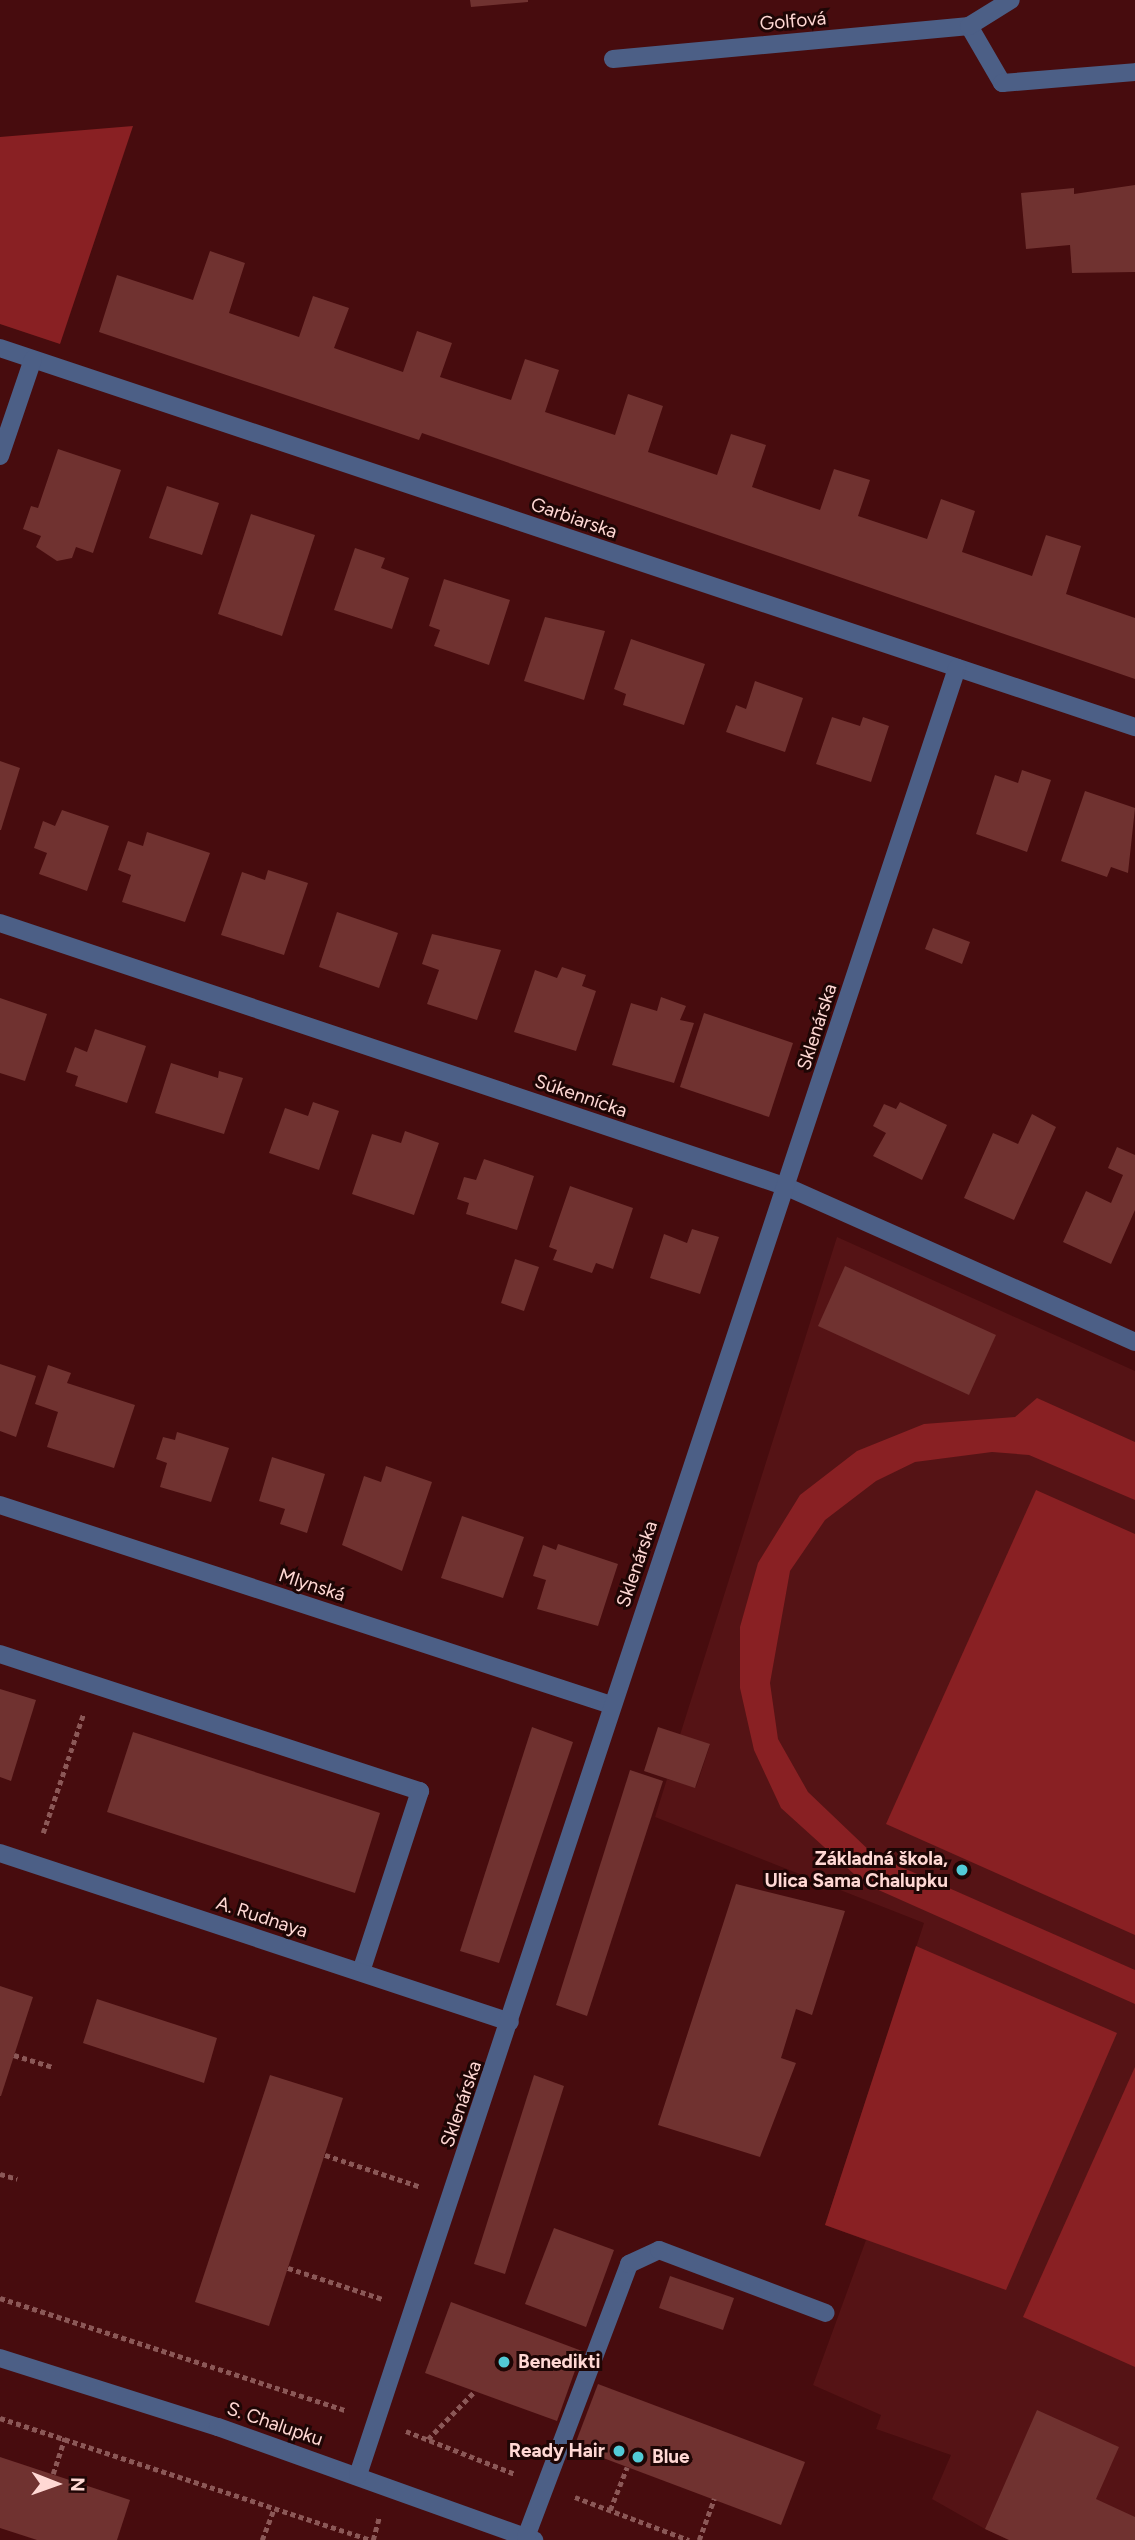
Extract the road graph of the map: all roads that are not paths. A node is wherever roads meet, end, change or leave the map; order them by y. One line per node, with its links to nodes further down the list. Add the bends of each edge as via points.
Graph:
1 (1011, 0): 2 (street, Golfová)
2 (969, 26): 3 (street, Golfová); 4 (street, via 1002,83)
3 (613, 59)
4 (1135, 72)
5 (0, 348): 6 (street, Garbiarska)
6 (33, 359): 7 (street); 8 (street, Garbiarska)
7 (0, 456)
8 (957, 668): 9 (street, Garbiarska); 11 (street, Sklenárska)
9 (1135, 727)
10 (0, 923): 11 (street, Súkennícka)
11 (787, 1187): 12 (street, Súkennícka); 15 (street, Sklenárska)
12 (1135, 1342)
13 (0, 1505): 15 (street, Mlynská)
14 (0, 1654): 17 (street, via 420,1791)
15 (611, 1705): 18 (street, Sklenárska)
16 (0, 1853): 17 (street, A. Rudnaya)
17 (361, 1972): 18 (street, A. Rudnaya)
18 (510, 2022): 21 (street, Sklenárska)
19 (826, 2314): 22 (street, via 659,2250 629,2264)
20 (0, 2358): 21 (street, S. Chalupku)
21 (358, 2475): 22 (street, S. Chalupku)
22 (530, 2538)

